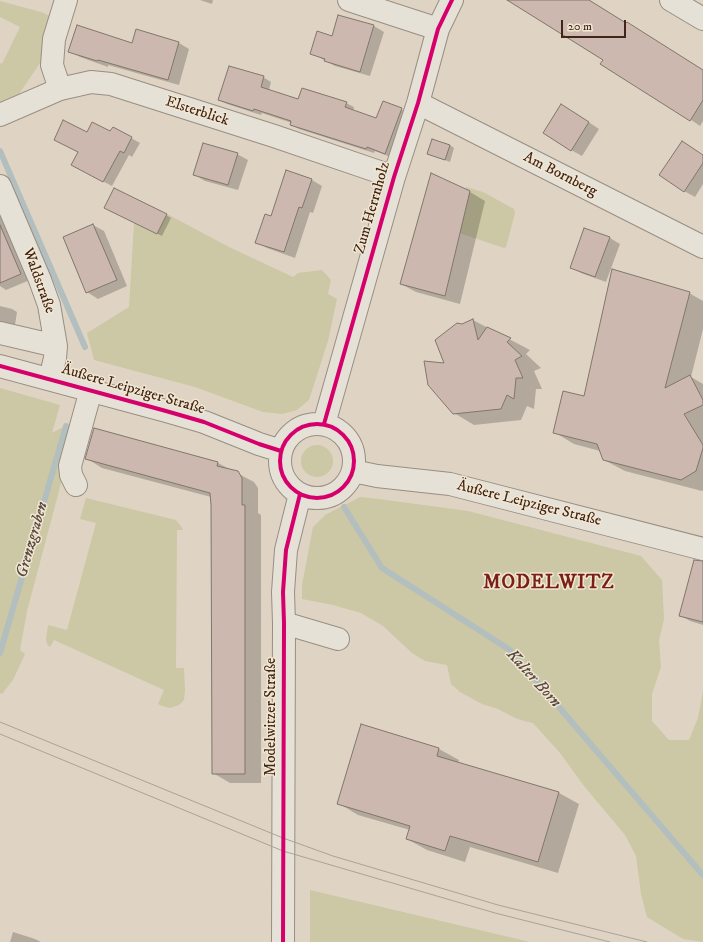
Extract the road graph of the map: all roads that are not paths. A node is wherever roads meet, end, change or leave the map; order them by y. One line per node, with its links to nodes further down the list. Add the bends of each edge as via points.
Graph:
1 (66, 0): 7 (street, via 54,39 52,65)
2 (349, 0): 6 (street)
3 (452, 0): 6 (street, Zum Herrnholz)
4 (671, 0): 5 (street)
5 (703, 19)
6 (438, 29): 8 (street, Zum Herrnholz)
7 (60, 88): 9 (street, Elsterblick); 10 (street, Elsterblick, via 91,82 111,84)
8 (418, 103): 10 (street, Zum Herrnholz); 12 (street, Am Bornberg)
9 (0, 115)
10 (394, 177): 18 (street, Zum Herrnholz)
11 (0, 186): 14 (street, Waldstraße, via 49,305)
12 (703, 247)
13 (0, 333): 14 (street)
14 (56, 346): 16 (street, Waldstraße, via 56,358)
15 (0, 366): 16 (street, Äußere Leipziger Straße)
16 (50, 379): 17 (street, Äußere Leipziger Straße)
17 (91, 390): 19 (street, Äußere Leipziger Straße, via 204,422); 21 (street, via 70,466)
18 (324, 424): 19 (street, via 302,427 293,433); 20 (street, via 336,428 345,436 354,459)
19 (281, 451): 22 (street, via 280,464 283,476)
20 (353, 470): 22 (street, via 349,480 332,495 316,498); 23 (street, Äußere Leipziger Straße, via 377,476 450,484)
21 (76, 485)
22 (300, 494): 24 (street, Modelwitzer Straße, via 284,560)
23 (703, 549)
24 (284, 623): 25 (street); 26 (street, Modelwitzer Straße)
25 (338, 639)
26 (283, 942)

